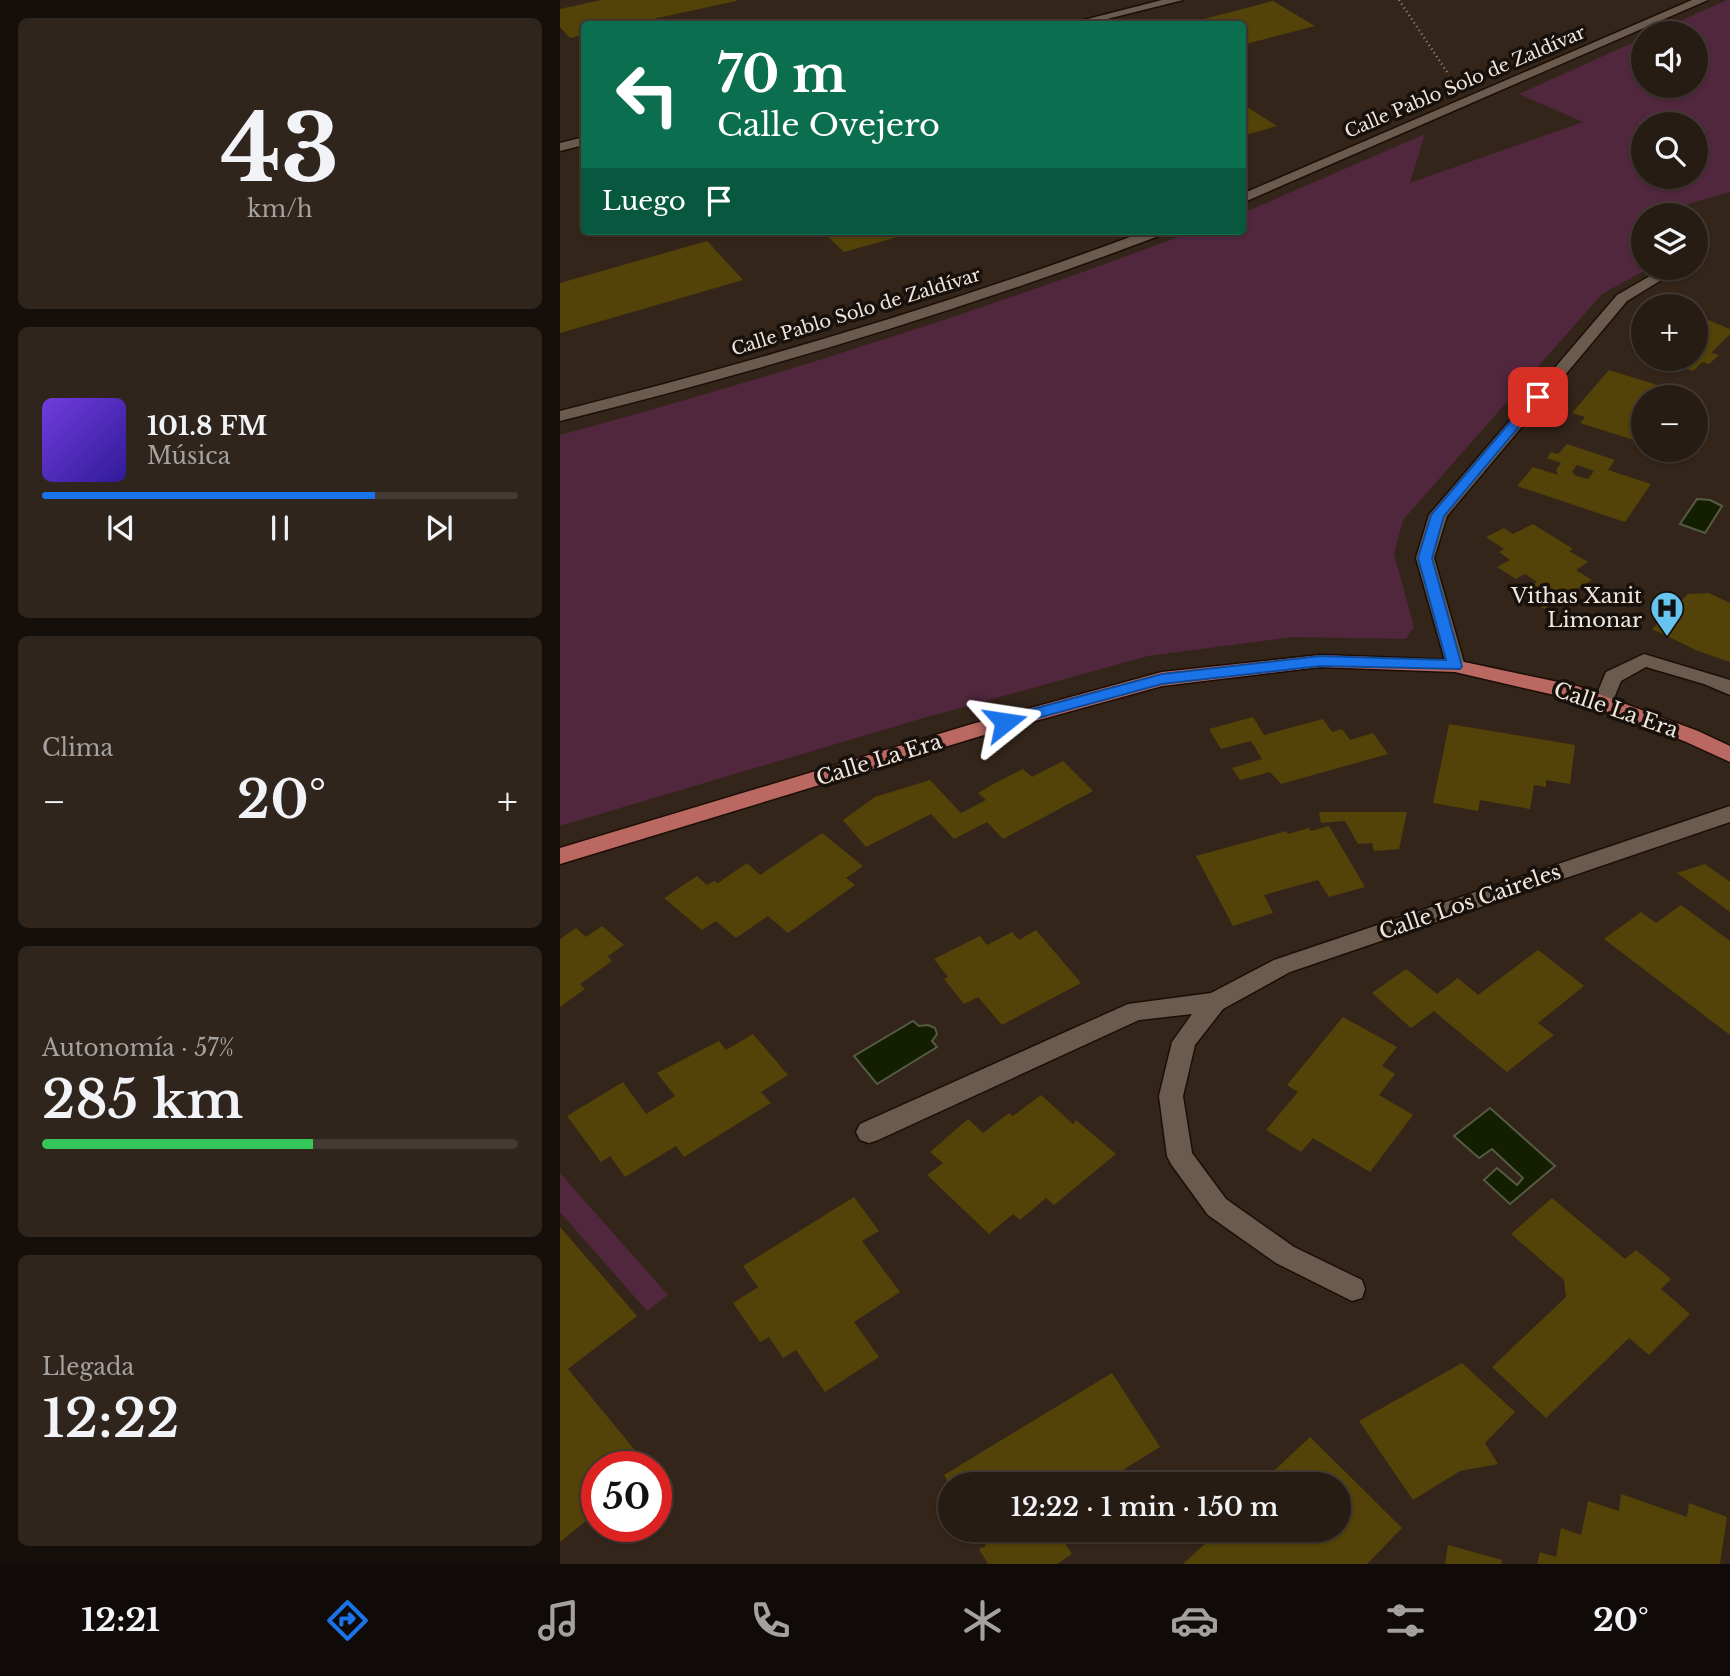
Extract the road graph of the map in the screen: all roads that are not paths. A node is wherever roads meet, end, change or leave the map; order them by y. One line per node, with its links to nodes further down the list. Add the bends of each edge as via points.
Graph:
1 (1177, 0): 3 (street)
2 (1702, 0): 6 (street, Calle Pablo Solo de Zaldívar)
3 (1087, 21)
4 (581, 142): 5 (street)
5 (560, 146)
6 (1246, 196)
7 (1149, 235): 9 (street, Calle Pablo Solo de Zaldívar, via 891,324)
8 (1653, 280): 10 (street, via 1622,298 1438,515 1425,558)
9 (560, 416)
10 (1455, 666): 12 (main road, Calle La Era); 15 (main road, Calle La Era, via 1320,661 1162,679)
11 (1730, 688): 12 (street, via 1644,660 1613,677)
12 (1603, 703): 13 (main road, Calle La Era)
13 (1730, 755)
14 (1730, 814): 16 (street, Calle Los Caireles, via 1282,966)
15 (560, 856)
16 (1214, 1002): 17 (street, Calle Los Caireles, via 1136,1010); 18 (street, Calle Los Caireles, via 1184,1042 1171,1096 1180,1156 1217,1207 1285,1255)
17 (869, 1132)
18 (1352, 1289)

